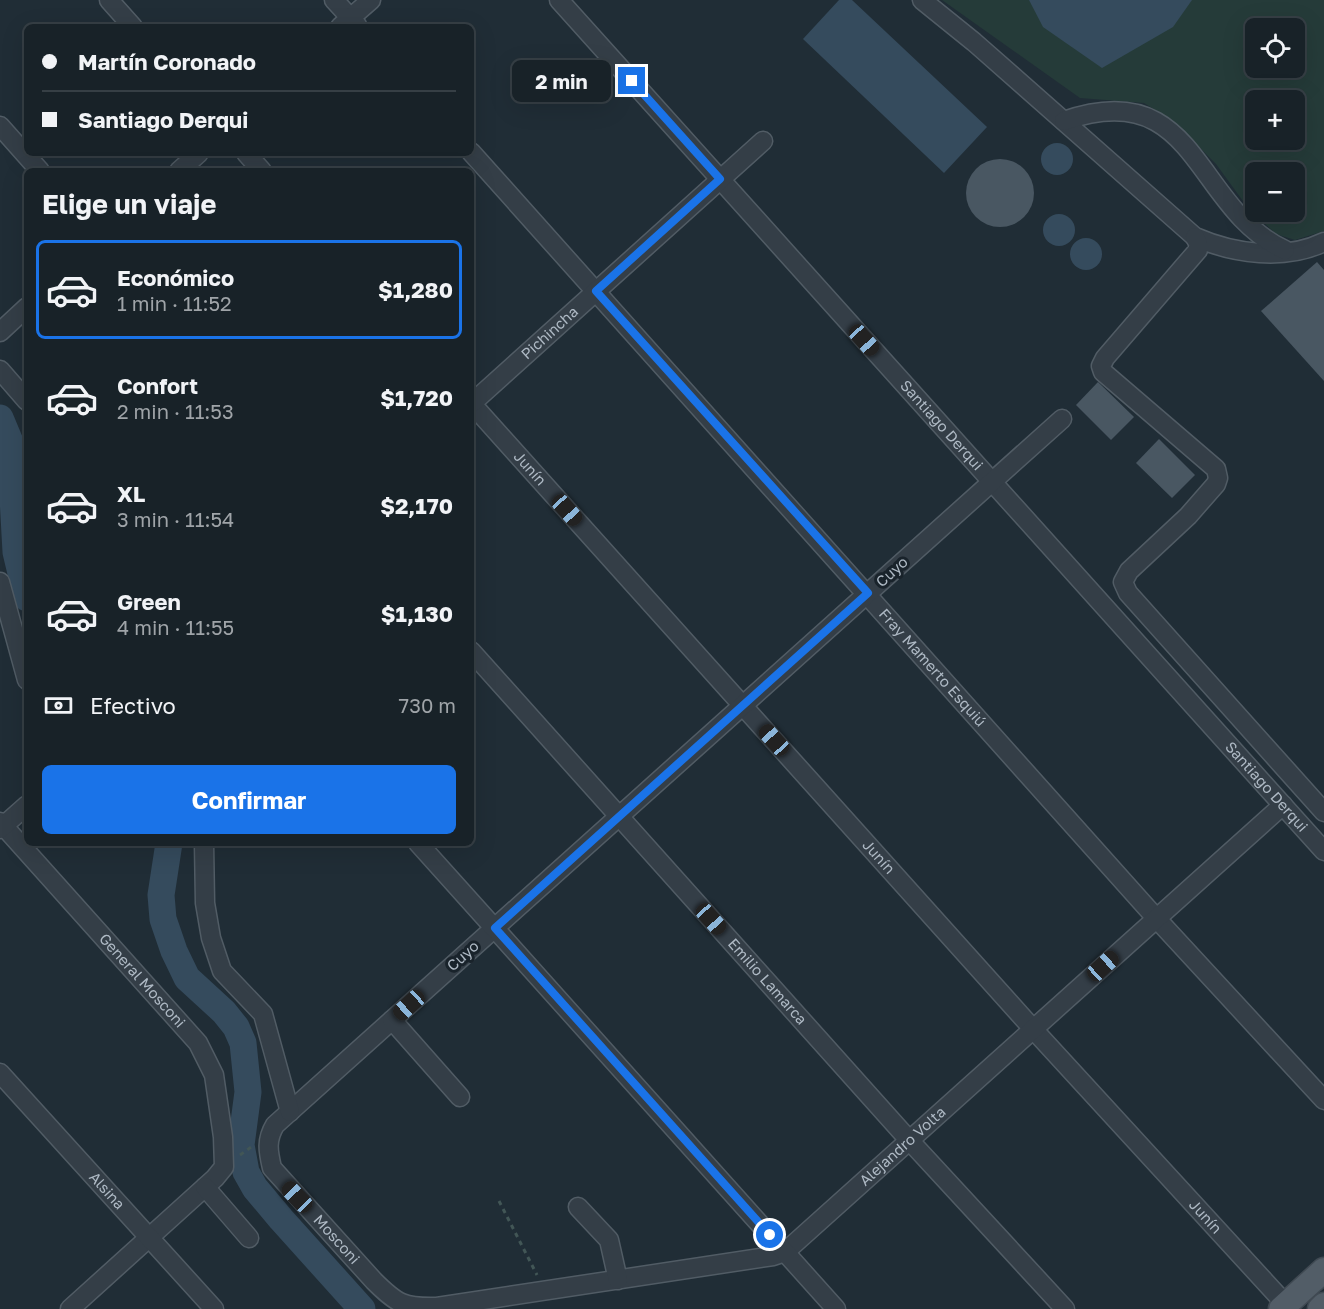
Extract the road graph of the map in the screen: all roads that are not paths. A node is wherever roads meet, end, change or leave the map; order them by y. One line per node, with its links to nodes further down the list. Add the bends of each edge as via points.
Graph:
1 (109, 0): 6 (street)
2 (334, 0): 7 (street)
3 (371, 0): 7 (street)
4 (559, 0): 19 (street, Santiago Derqui)
5 (922, 0): 8 (street)
6 (130, 24)
7 (350, 24)
8 (1064, 121): 20 (street); 22 (street, via 1111,109 1158,122 1197,159 1245,224)
9 (0, 126): 11 (street)
10 (763, 141): 19 (street, Pichincha)
11 (24, 153)
12 (474, 155): 23 (street, Fray Mamerto Esquiú)
13 (27, 156): 16 (street)
14 (196, 156): 17 (street)
15 (249, 156): 18 (street)
16 (37, 168)
17 (182, 168)
18 (259, 168)
19 (720, 179): 23 (street, Pichincha); 31 (street, Santiago Derqui)
20 (1195, 237): 22 (street, via 1218,247 1246,252); 39 (street, via 1198,250 1101,366 1103,372 1216,469 1218,478 1188,516 1129,571 1123,582 1128,593)
21 (1324, 242): 22 (street)
22 (1289, 252)
23 (596, 291): 28 (street, Pichincha); 33 (street, Fray Mamerto Esquiú)
24 (24, 310): 25 (street)
25 (0, 332)
26 (0, 370): 27 (street)
27 (24, 398)
28 (474, 401)
29 (474, 407): 36 (street, Junín)
30 (1062, 419): 31 (street, Cuyo)
31 (993, 482): 33 (street, Cuyo); 37 (street, Santiago Derqui)
32 (0, 582): 35 (street)
33 (868, 593): 36 (street, Cuyo); 45 (street, Fray Mamerto Esquiú)
34 (474, 654): 40 (street, Emilio Lamarca)
35 (24, 669)
36 (743, 706): 40 (street, Cuyo); 48 (street, Junín)
37 (1283, 805): 44 (street, Santiago Derqui); 45 (street, Alejandro Volta)
38 (24, 807): 41 (street)
39 (1324, 812)
40 (619, 817): 46 (street, Cuyo); 54 (street, Emilio Lamarca)
41 (1, 825): 55 (street, General Mosconi, via 198,1043 214,1075 223,1137 224,1167)
42 (204, 846): 52 (street, via 205,903 214,947 222,971 263,1014)
43 (421, 846): 46 (street)
44 (1324, 851)
45 (1156, 918): 48 (street, Alejandro Volta); 51 (street, Fray Mamerto Esquiú)
46 (495, 928): 47 (street, Cuyo); 59 (street)
47 (392, 1020): 50 (street); 52 (street, Cuyo)
48 (1033, 1029): 54 (street, Alejandro Volta); 64 (street, Junín)
49 (0, 1073): 57 (street, Alsina)
50 (460, 1097)
51 (1324, 1100)
52 (290, 1112): 53 (street, Cuyo)
53 (268, 1135): 63 (street, Mosconi, via 272,1168 281,1180 390,1297 403,1305)
54 (909, 1140): 59 (street, Alejandro Volta); 68 (street, Emilio Lamarca)
55 (205, 1187): 57 (street); 58 (street)
56 (579, 1207): 61 (street, via 609,1240)
57 (150, 1238): 65 (street); 66 (street, Alsina)
58 (249, 1238)
59 (785, 1252): 61 (street, Alejandro Volta); 67 (street)
60 (1324, 1270): 64 (main road)
61 (618, 1280): 63 (street, Alejandro Volta)
62 (1324, 1305): 69 (main road)
63 (438, 1308)
64 (1285, 1308)
65 (70, 1309)
66 (214, 1309)
67 (836, 1309)
68 (1065, 1309)
69 (1320, 1309)

